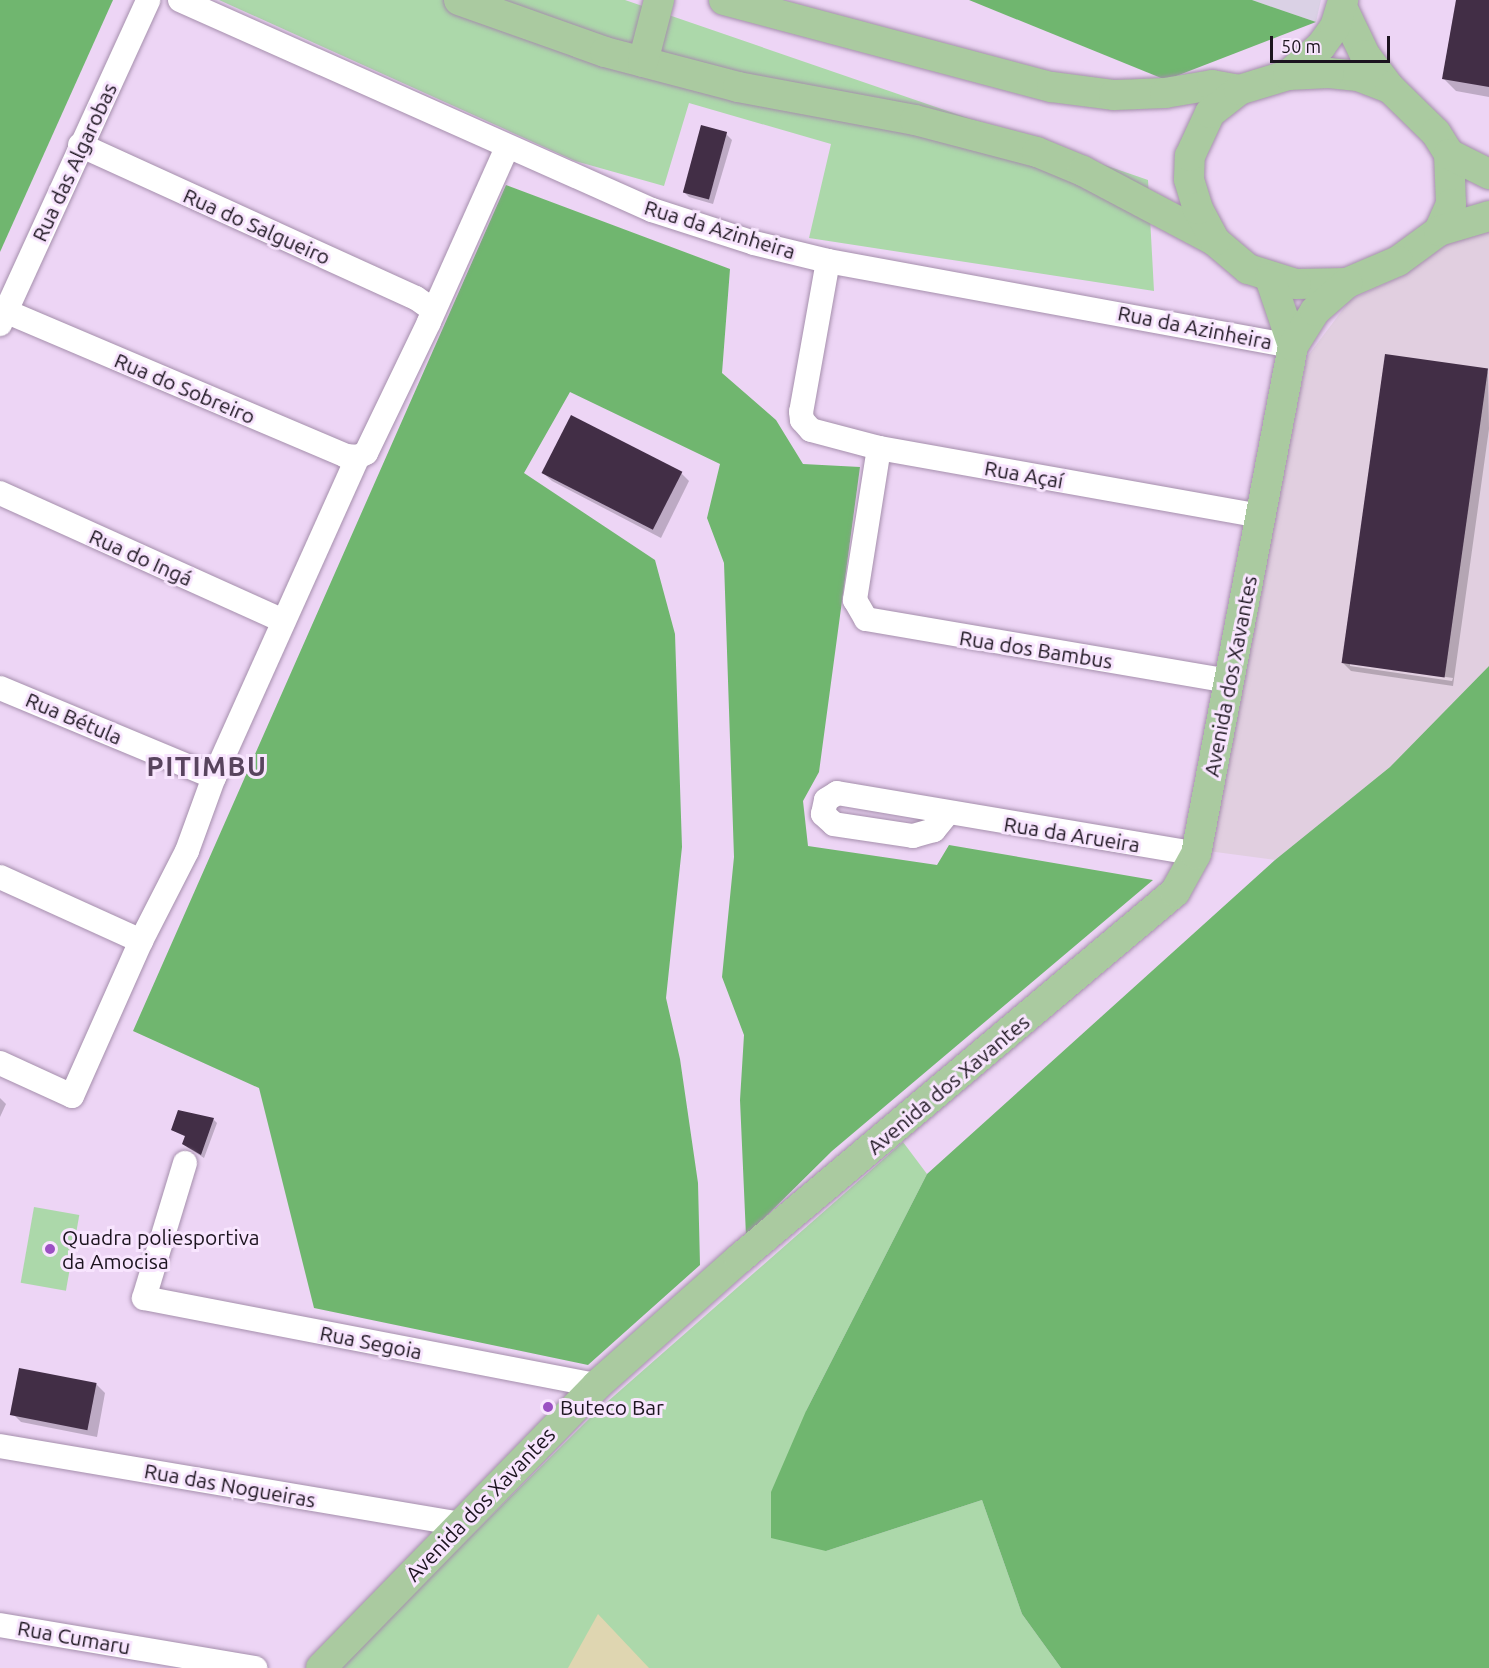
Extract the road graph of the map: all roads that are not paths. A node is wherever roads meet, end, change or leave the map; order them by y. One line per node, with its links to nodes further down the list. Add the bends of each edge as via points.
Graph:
1 (148, 0): 11 (street, Rua das Algarobas)
2 (180, 0): 12 (street, Rua da Azinheira)
3 (459, 0): 7 (main road)
4 (659, 0): 7 (main road)
5 (724, 0): 10 (main road, via 1052,87 1114,95 1165,93 1212,85)
6 (1342, 3): 8 (main road, via 1335,27 1321,46); 9 (main road, via 1365,55)
7 (643, 62): 17 (main road, via 738,87 979,134 1037,152 1083,171)
8 (1288, 75): 9 (main road, via 1358,76); 10 (main road)
9 (1390, 88): 13 (main road, via 1436,133)
10 (1239, 90): 17 (main road, via 1210,113 1190,156 1190,179 1198,208)
11 (80, 145): 21 (street, Rua do Salgueiro, via 416,298); 22 (street, Rua das Algarobas)
12 (507, 148): 18 (street, Rua da Azinheira, via 652,210 754,243); 21 (street)
13 (1449, 154): 14 (main road); 16 (main road, via 1451,204)
14 (1489, 174)
15 (1489, 216): 16 (main road)
16 (1438, 231): 20 (main road, via 1398,261)
17 (1215, 241): 19 (main road, via 1248,269)
18 (828, 261): 23 (street, Rua da Azinheira); 24 (street, Rua Açaí, via 801,412 811,430)
19 (1270, 278): 20 (main road, via 1296,284); 23 (main road, Avenida dos Xavantes)
20 (1347, 284): 23 (main road, Avenida dos Xavantes, via 1315,311)
21 (432, 309): 25 (street)
22 (3, 317): 25 (street, Rua do Sobreiro, via 346,456)
23 (1293, 346): 27 (main road, Avenida dos Xavantes)
24 (879, 448): 27 (street, Rua Açaí); 29 (street, Rua dos Bambus, via 855,600 866,619)
25 (362, 455): 28 (street)
26 (0, 493): 28 (street, Rua do Ingá)
27 (1260, 516): 29 (main road, Avenida dos Xavantes)
28 (283, 621): 31 (street)
29 (1230, 681): 33 (main road, Avenida dos Xavantes)
30 (0, 688): 31 (street, Rua Bétula)
31 (214, 777): 35 (street, via 187,851)
32 (947, 814): 33 (street, Rua da Arueira)
33 (1196, 854): 38 (main road, Avenida dos Xavantes, via 1175,892 1138,926 739,1259)
34 (0, 877): 35 (street)
35 (141, 942): 36 (street, via 72,1096)
36 (0, 1063)
37 (185, 1163): 38 (street, Rua Segoia, via 144,1298)
38 (597, 1384): 40 (main road, Avenida dos Xavantes)
39 (0, 1446): 40 (street, Rua das Nogueiras)
40 (460, 1524): 43 (main road, Avenida dos Xavantes)
41 (0, 1625): 42 (street, Rua Cumaru)
42 (255, 1668)
43 (321, 1668)

